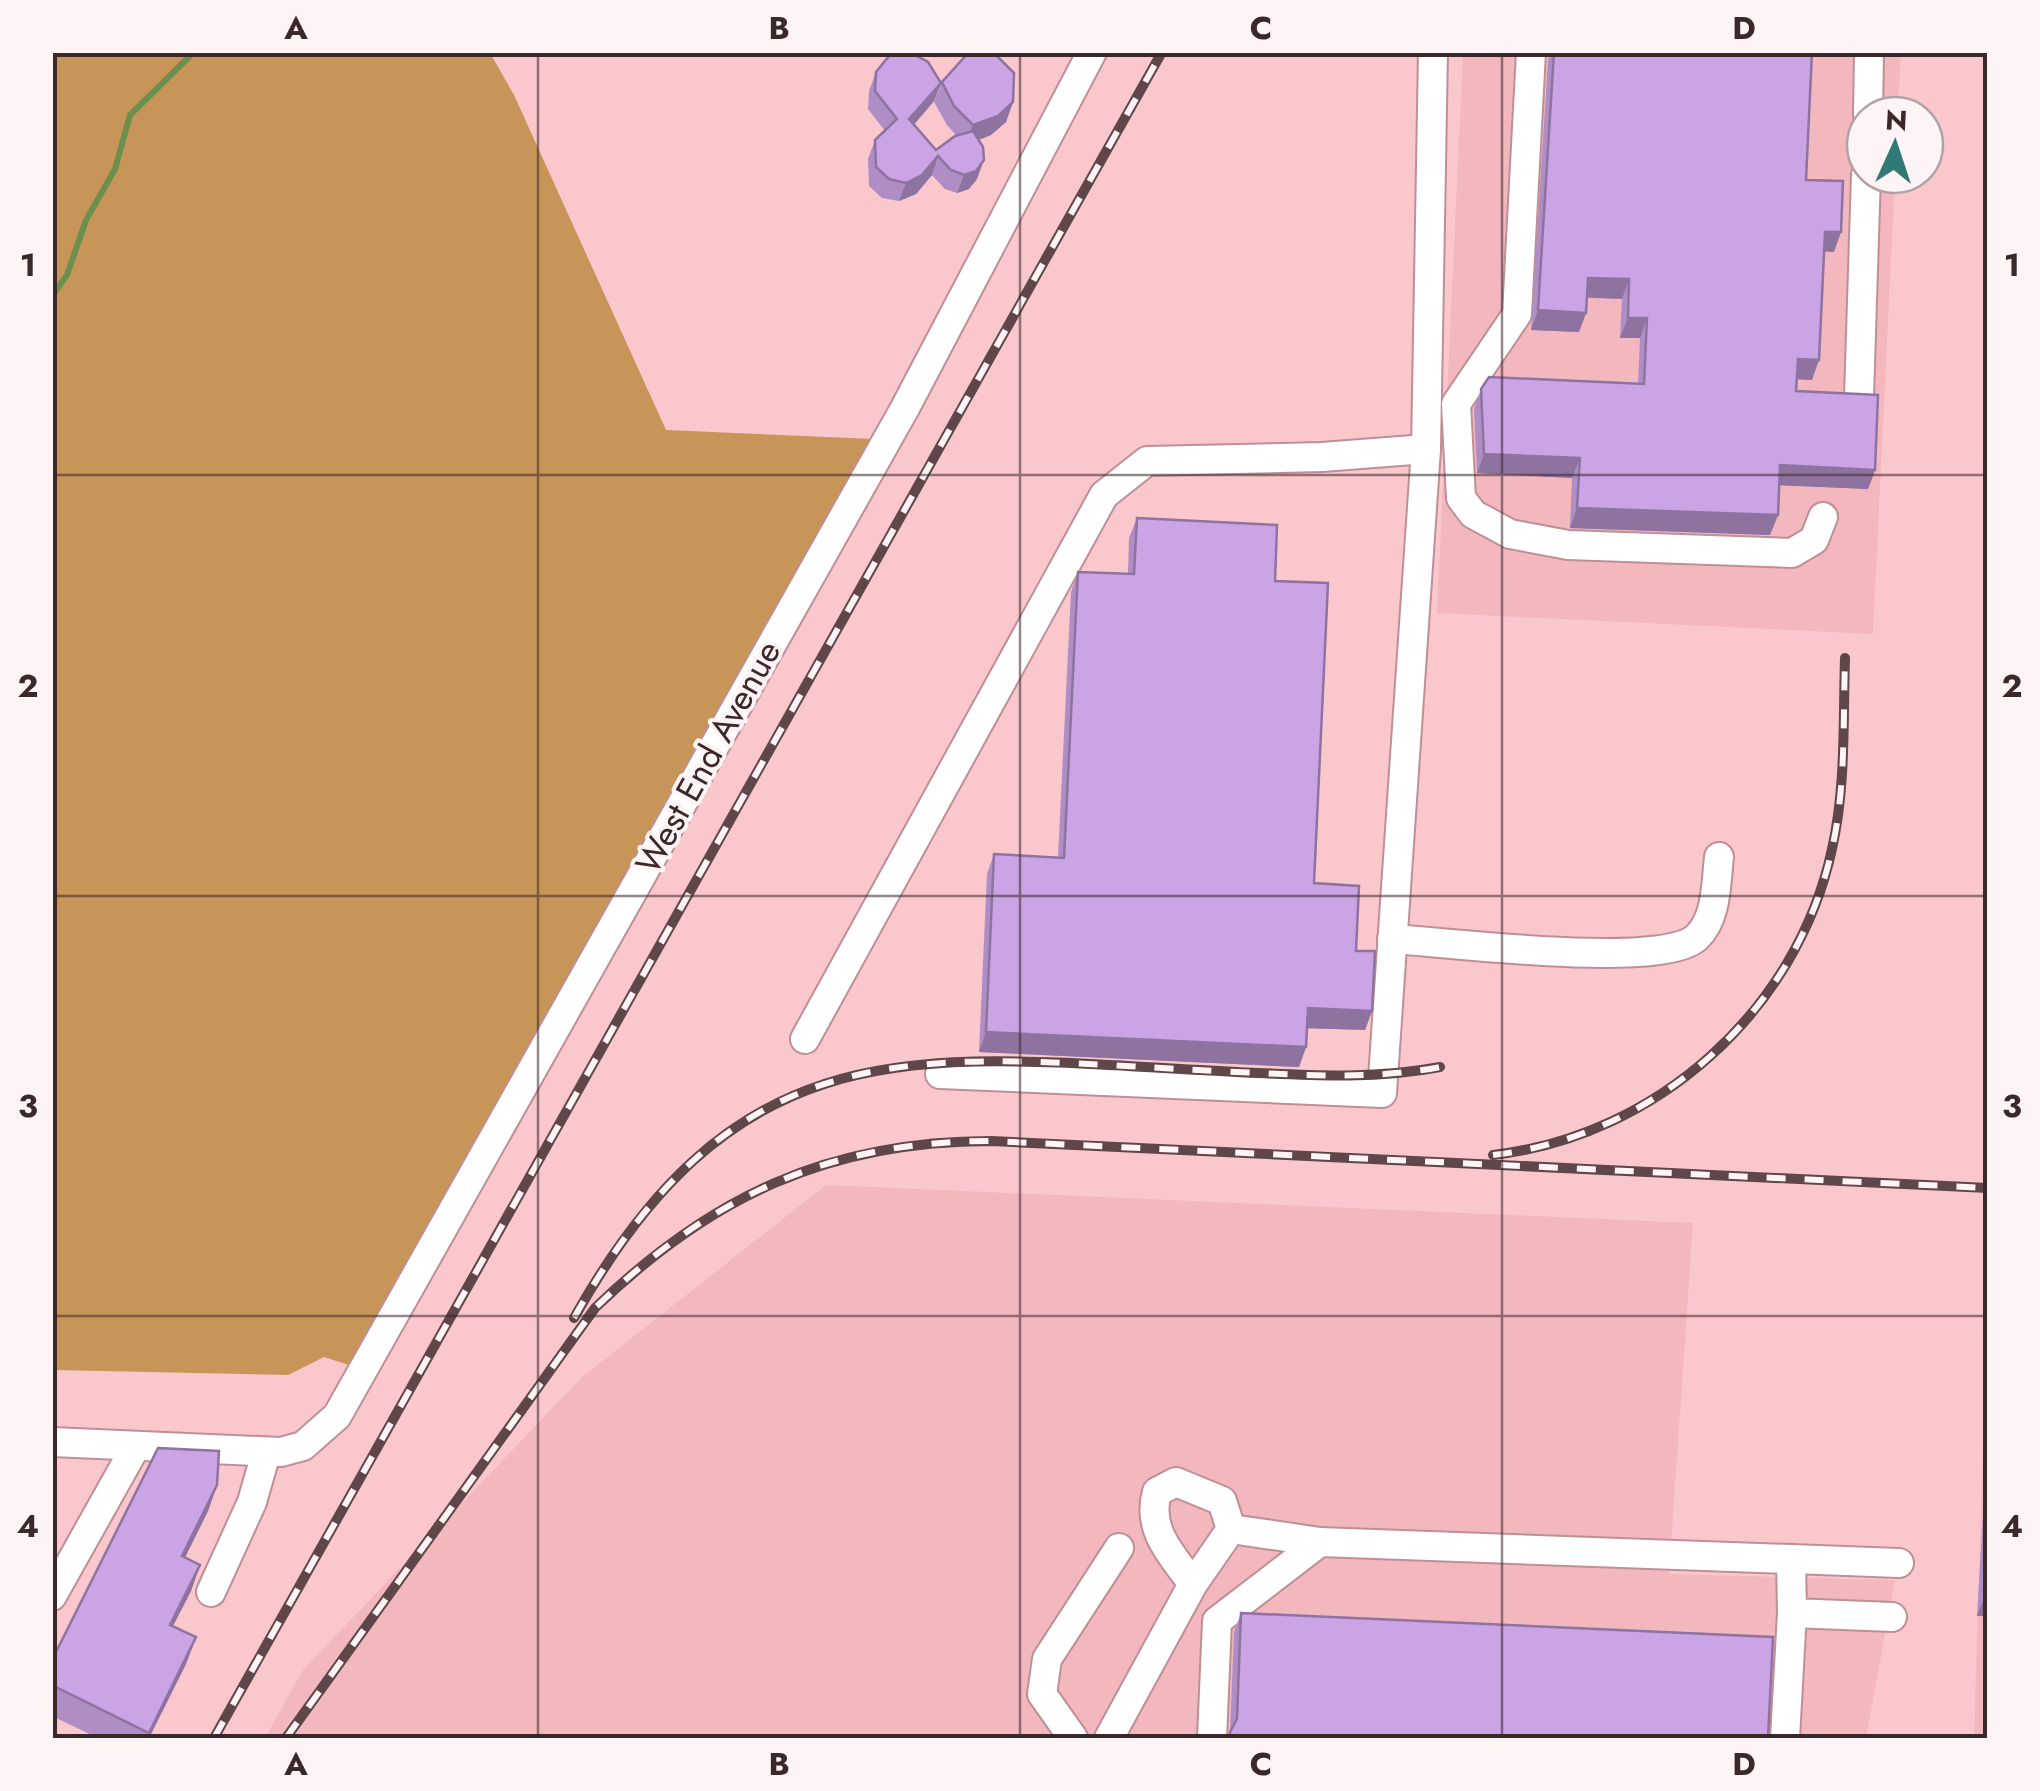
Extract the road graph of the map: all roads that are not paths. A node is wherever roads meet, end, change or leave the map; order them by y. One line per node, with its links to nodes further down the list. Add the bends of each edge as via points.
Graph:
1 (1092, 52): 16 (street, West End Avenue, via 905,408 337,1416 302,1446)
2 (1433, 52): 8 (street)
3 (1531, 52): 9 (street, via 1517,314 1456,404 1461,498 1473,514 1510,534 1568,545 1792,553 1814,540)
4 (1869, 52): 5 (street)
5 (1868, 95)
6 (1865, 195): 7 (street)
7 (1859, 398)
8 (1426, 449): 11 (street); 12 (street, via 1147,461 1104,495)
9 (1823, 517)
10 (1718, 857): 11 (street, via 1705,928 1678,948 1580,952)
11 (1392, 938): 13 (street, via 1382,1093)
12 (805, 1039)
13 (940, 1074)
14 (52, 1442): 15 (street)
15 (136, 1446): 16 (street); 24 (street)
16 (266, 1452): 23 (street, via 252,1502)
17 (1232, 1528): 18 (street); 22 (street); 22 (street, via 1222,1501 1199,1488 1176,1482 1157,1492 1157,1535)
18 (1320, 1542): 20 (street); 29 (street, via 1217,1621)
19 (1119, 1548): 27 (street, via 1047,1659 1042,1694)
20 (1792, 1560): 21 (street); 25 (street)
21 (1899, 1563)
22 (1193, 1584): 28 (street)
23 (211, 1592)
24 (52, 1596)
25 (1792, 1613): 26 (street); 30 (street)
26 (1892, 1617)
27 (1073, 1738)
28 (1109, 1738)
29 (1212, 1738)
30 (1784, 1738)

